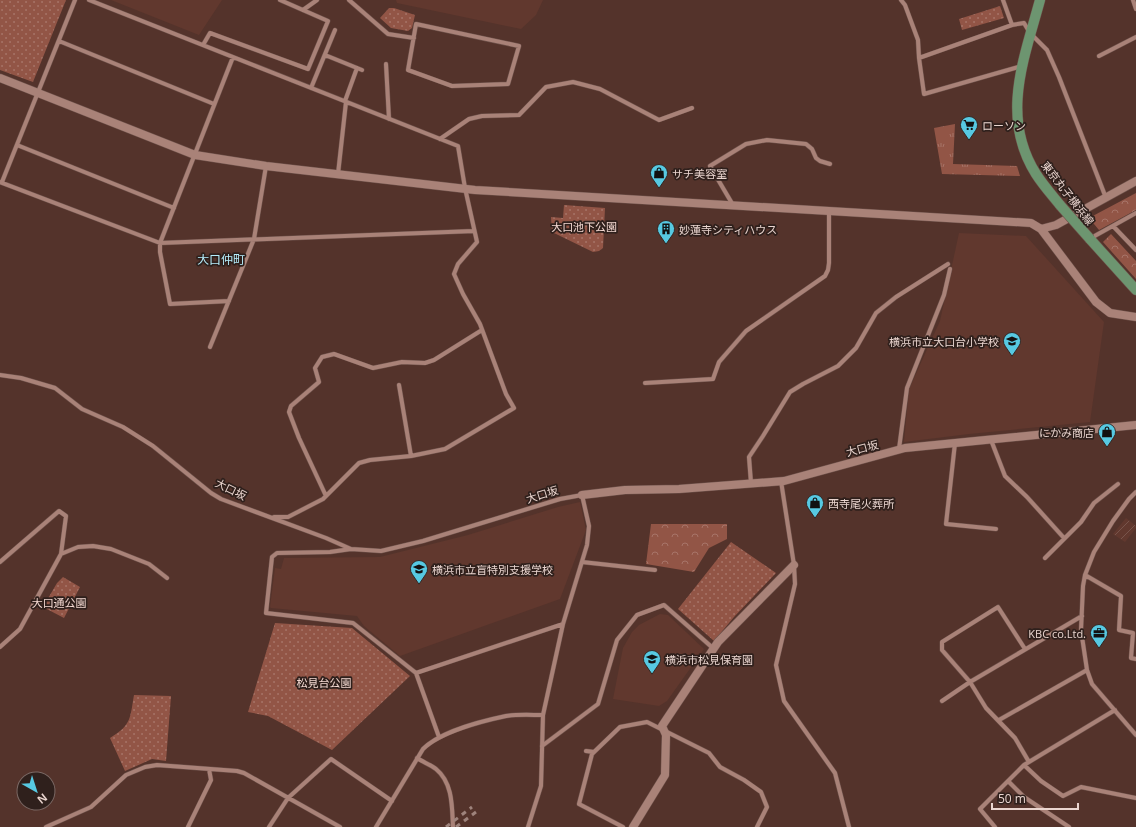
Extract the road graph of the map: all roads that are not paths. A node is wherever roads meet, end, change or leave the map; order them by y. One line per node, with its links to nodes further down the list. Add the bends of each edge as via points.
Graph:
1 (75, 0): 17 (street)
2 (89, 0): 18 (street)
3 (280, 0): 11 (street)
4 (317, 0): 11 (street)
5 (349, 0): 16 (street, via 388,34)
6 (901, 0): 22 (street, via 918,40)
7 (1003, 0): 12 (street)
8 (1040, 0): 14 (main road, 東京丸子横浜線)
9 (1133, 0): 10 (street)
10 (1136, 9)
11 (303, 10): 18 (street, via 328,22 308,69 210,33)
12 (1012, 25): 14 (street, via 1024,23); 22 (street)
13 (335, 30): 19 (street)
14 (1030, 33): 24 (main road, 東京丸子横浜線); 43 (street, via 1047,50)
15 (1136, 37): 20 (street)
16 (414, 38): 16 (street, via 408,70 452,86 508,84 519,46 416,24)
17 (59, 41): 29 (street); 31 (street)
18 (203, 45): 21 (street)
19 (325, 55): 25 (street); 28 (street)
20 (1099, 56)
21 (233, 57): 28 (street); 31 (street)
22 (919, 58): 24 (street, via 924,94)
23 (386, 64): 33 (street)
24 (1022, 66): 51 (main road, 東京丸子横浜線, bridge, via 1017,90 1016,116 1024,149 1035,173)
25 (357, 68): 26 (street); 30 (street)
26 (362, 70)
27 (0, 78): 29 (street)
28 (311, 88): 30 (street)
29 (38, 93): 35 (street); 36 (street)
30 (346, 101): 33 (street); 39 (street)
31 (214, 104): 36 (street)
32 (692, 108): 34 (street, via 659,120 600,89 572,82 546,87 519,115 469,119)
33 (389, 119): 34 (street)
34 (440, 139): 42 (street, via 458,146)
35 (17, 145): 40 (street); 45 (street)
36 (195, 155): 38 (street); 45 (street)
37 (830, 164): 44 (street, via 816,158 812,148 806,144 767,140 746,144 710,166)
38 (266, 166): 39 (street); 52 (street)
39 (338, 174): 42 (street)
40 (1, 182): 53 (street)
41 (1136, 182): 43 (street)
42 (465, 188): 44 (street); 50 (street)
43 (1106, 198): 49 (street)
44 (734, 206): 46 (street)
45 (174, 208): 53 (street)
46 (829, 211): 49 (street, via 1032,223); 63 (street, via 829,263 825,276 746,331 719,362 713,380)
47 (1136, 213): 48 (street)
48 (1113, 226): 51 (street); 54 (street)
49 (1041, 229): 59 (street, via 1096,302 1110,313)
50 (474, 231): 52 (street); 60 (street, via 477,242 458,264 454,274)
51 (1090, 239): 57 (main road, 東京丸子横浜線)
52 (254, 240): 53 (street); 58 (street)
53 (160, 243): 58 (street, via 170,304)
54 (1136, 250)
55 (948, 264): 71 (street, via 876,313 856,348 838,366 790,392 749,456)
56 (950, 269): 68 (street, via 944,295 907,388)
57 (1136, 290)
58 (229, 301): 61 (street)
59 (1136, 317)
60 (482, 330): 69 (street, via 506,394 514,408 445,449); 75 (street, via 425,363 402,362 373,368 334,354 322,357 315,368 319,382 291,406 289,412)
61 (210, 348)
62 (0, 375): 76 (street, 大口坂, via 22,378 55,388 82,409 123,427 154,446 221,499)
63 (644, 383)
64 (399, 385): 69 (street)
65 (1136, 426): 66 (street, 大口坂)
66 (991, 440): 67 (street, 大口坂); 78 (street, via 1005,476)
67 (955, 444): 68 (street, 大口坂); 77 (street, via 946,524)
68 (899, 450): 70 (street, 大口坂)
69 (411, 456): 75 (street, via 359,463)
70 (781, 481): 71 (street, 大口坂); 84 (street)
71 (751, 483): 74 (street, 大口坂)
72 (1118, 484): 78 (street, via 1094,503 1081,522)
73 (1136, 492): 86 (street, via 1113,521 1094,552)
74 (582, 495): 79 (street, 大口坂, via 560,499 423,541 381,551); 83 (street, via 589,526)
75 (326, 496): 76 (street, via 288,517)
76 (272, 518): 79 (street, 大口坂)
77 (996, 529)
78 (1064, 538): 81 (street)
79 (351, 549): 95 (street, via 277,553 272,557 266,613 353,624)
80 (61, 554): 82 (street, via 66,516 59,511); 87 (street, via 78,547 111,549 149,564); 90 (street, via 20,629)
81 (1045, 558)
82 (0, 562)
83 (582, 562): 85 (street); 89 (street)
84 (794, 565): 91 (street); 127 (street, via 795,584 776,666 784,701 835,773)
85 (655, 570)
86 (1084, 575): 88 (street); 93 (street, via 1121,596 1120,630 1134,634 1131,658)
87 (167, 578)
88 (1082, 616): 92 (street); 94 (street)
89 (563, 624): 95 (street); 99 (street)
90 (0, 647)
91 (714, 649): 101 (street, via 662,726); 104 (street, via 664,605 637,615 617,640 598,704)
92 (1025, 649): 96 (street); 96 (street, via 998,607 942,642 942,650)
93 (1136, 659)
94 (1087, 670): 98 (street, via 1092,684); 100 (street)
95 (416, 673): 103 (street)
96 (970, 682): 97 (street); 100 (street, via 986,708)
97 (942, 701)
98 (1115, 710): 102 (street); 110 (street)
99 (543, 715): 103 (street, via 506,716); 104 (street)
100 (998, 720): 110 (street, via 1015,738)
101 (665, 730): 106 (street, via 647,722 620,727); 117 (street, via 665,775); 126 (street, via 709,753 720,767 761,792 767,807)
102 (1136, 735)
103 (439, 737): 109 (street, via 430,742)
104 (542, 746): 107 (street)
105 (586, 751): 106 (street)
106 (594, 752): 125 (street, via 579,804)
107 (542, 757): 108 (street); 124 (street, via 541,786)
108 (547, 757)
109 (417, 758): 116 (street); 123 (street, via 436,769 448,784)
110 (1029, 762): 111 (street)
111 (1024, 765): 113 (street); 115 (street, via 1063,796 1081,787)
112 (210, 769): 114 (street, via 237,770); 118 (street, via 157,765 145,767 126,775 91,807); 119 (street, via 211,780)
113 (1008, 781): 128 (street, via 980,808); 129 (street, via 1024,797)
114 (288, 798): 116 (street, via 331,759); 120 (street); 121 (street)
115 (1136, 798)
116 (392, 801): 122 (street)
117 (635, 826)
118 (46, 827)
119 (188, 827)
120 (269, 827)
121 (340, 827)
122 (376, 827)
123 (454, 827)
124 (528, 827)
125 (623, 827)
126 (757, 827)
127 (849, 827)
128 (995, 827)
129 (1069, 827)

